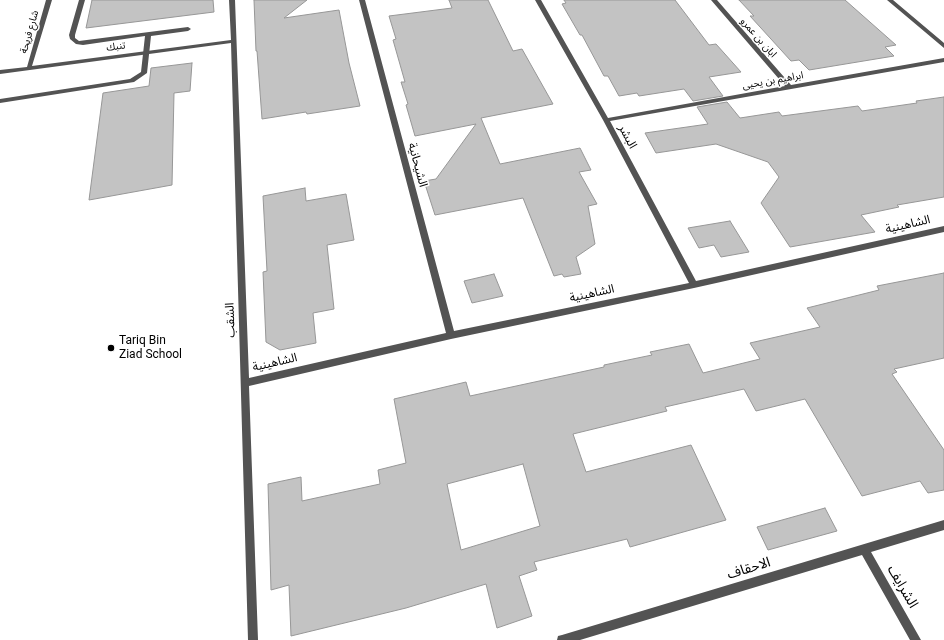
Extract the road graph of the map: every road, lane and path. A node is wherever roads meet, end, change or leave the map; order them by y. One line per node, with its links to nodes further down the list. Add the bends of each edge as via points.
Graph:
1 (49, 0): 14 (street, شارع فريحة)
2 (82, 0): 9 (street, via 72,35 74,41 83,44)
3 (232, 0): 10 (street, الشقب)
4 (362, 0): 21 (street, الشيحانية)
5 (538, 0): 18 (street, البشر)
6 (714, 0): 16 (street, ابان بن عمرو)
7 (890, 0): 11 (street)
8 (188, 29): 9 (street)
9 (148, 34): 12 (street)
10 (234, 41): 12 (street, تنبك); 22 (street, الشقب)
11 (944, 46)
12 (146, 52): 14 (street, تنبك); 17 (street, via 144,73 132,81)
13 (944, 60): 16 (street, ابراهيم بن يحيى)
14 (29, 68): 15 (street, تنبك)
15 (0, 72)
16 (789, 87): 18 (street, ابراهيم بن يحيى)
17 (0, 101)
18 (606, 120): 20 (street, البشر)
19 (944, 230): 20 (street, الشاهينية)
20 (694, 285): 21 (street, الشاهينية)
21 (451, 335): 22 (street, الشاهينية)
22 (245, 383): 25 (street, الشقب)
23 (944, 525): 24 (street, الاحقاف)
24 (864, 549): 26 (street, الاحقاف); 27 (street, الشرايف)
25 (253, 640)
26 (562, 640)
27 (916, 640)

